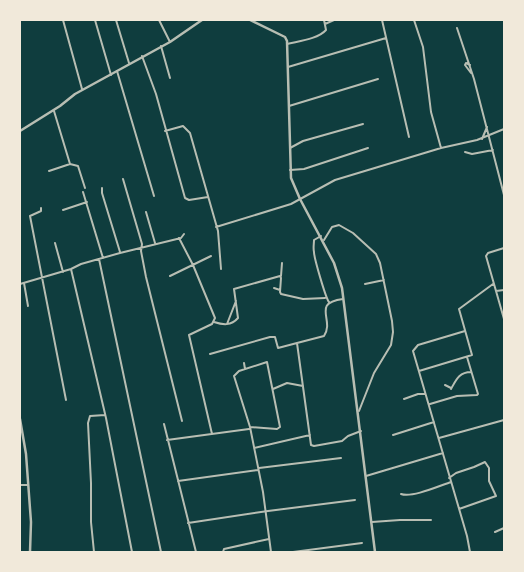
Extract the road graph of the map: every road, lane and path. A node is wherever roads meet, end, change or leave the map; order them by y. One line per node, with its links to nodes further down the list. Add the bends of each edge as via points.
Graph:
1 (63, 20): 26 (street)
2 (95, 20): 23 (street)
3 (116, 20): 18 (street)
4 (159, 20): 14 (street)
5 (202, 20): 14 (street)
6 (250, 20): 15 (street, via 285,37)
7 (324, 20): 11 (street)
8 (334, 20): 11 (street)
9 (382, 20): 13 (street)
10 (414, 20): 39 (street, via 423,47 430,112)
11 (325, 24): 15 (street, via 323,33)
12 (457, 28): 19 (street)
13 (386, 38): 20 (street); 35 (street)
14 (170, 42): 16 (street)
15 (287, 44): 20 (street)
16 (161, 46): 17 (street); 24 (street)
17 (142, 56): 18 (street); 33 (street)
18 (129, 63): 21 (street)
19 (470, 65): 22 (street); 22 (street, via 465,65)
20 (288, 67): 27 (street)
21 (117, 71): 23 (street); 52 (street)
22 (473, 74): 30 (street)
23 (110, 75): 26 (street)
24 (170, 78)
25 (378, 79): 27 (street)
26 (82, 90): 28 (street)
27 (289, 106): 37 (street)
28 (54, 111): 32 (street); 42 (street)
29 (363, 124): 37 (street, via 303,141)
30 (487, 127): 34 (street); 36 (street)
31 (504, 129): 34 (street)
32 (20, 131)
33 (165, 131): 53 (street, via 185,198); 53 (street, via 183,126 188,130)
34 (489, 136): 36 (street); 40 (street)
35 (409, 137)
36 (482, 139): 39 (street)
37 (290, 148): 43 (street)
38 (368, 148): 43 (street, via 304,169)
39 (440, 148): 54 (street, via 335,180)
40 (492, 150): 41 (street, via 472,154); 45 (street)
41 (465, 152)
42 (70, 164): 44 (street); 48 (street, via 78,166)
43 (290, 170): 54 (street)
44 (48, 171)
45 (499, 177): 47 (street); 51 (street)
46 (123, 179): 66 (street)
47 (504, 182)
48 (85, 188)
49 (102, 188): 68 (street)
50 (83, 192): 55 (street)
51 (504, 195)
52 (154, 196)
53 (208, 197): 59 (street)
54 (300, 199): 59 (street, via 263,214); 61 (street)
55 (87, 202): 57 (street); 70 (street)
56 (41, 208): 79 (street, via 40,212 30,216)
57 (63, 210)
58 (146, 212): 65 (street)
59 (216, 227): 75 (street)
60 (184, 234): 62 (street)
61 (321, 236): 63 (street); 90 (street, via 314,240 314,251)
62 (179, 238): 65 (street); 73 (street)
63 (324, 240): 80 (street, via 332,227 343,226 376,254); 91 (street, via 339,276)
64 (55, 243): 76 (street)
65 (156, 244): 66 (street)
66 (142, 247): 68 (street); 117 (street, via 146,277)
67 (504, 248): 84 (street, via 486,254)
68 (120, 252): 70 (street)
69 (211, 256): 73 (street)
70 (103, 258): 71 (street)
71 (99, 259): 74 (street); 151 (street)
72 (282, 264): 78 (street)
73 (193, 265): 77 (street); 96 (street)
74 (71, 269): 76 (street); 114 (street)
75 (221, 269)
76 (63, 272): 79 (street)
77 (170, 276)
78 (280, 277): 87 (street); 92 (street, via 234,289)
79 (42, 278): 81 (street); 111 (street)
80 (384, 280): 83 (street); 113 (street, via 392,321 392,340)
81 (24, 283): 82 (street); 94 (street)
82 (20, 284)
83 (365, 284)
84 (493, 284): 85 (street); 88 (street)
85 (490, 287): 88 (street); 98 (street, via 459,309)
86 (274, 288): 87 (street)
87 (280, 290): 90 (street, via 281,294 303,299)
88 (495, 290): 89 (street); 95 (street)
89 (504, 290)
90 (325, 298): 93 (street)
91 (344, 299): 93 (street); 113 (street)
92 (236, 301): 97 (street); 97 (street, via 238,318)
93 (329, 302): 99 (street, via 325,313 325,334)
94 (28, 306)
95 (504, 319)
96 (214, 322): 97 (street); 122 (street, via 189,336)
97 (227, 324)
98 (465, 331): 101 (street, via 472,354); 104 (street, via 418,345 413,351)
99 (297, 343): 100 (street, via 278,348 275,337 270,337); 107 (street)
100 (210, 354)
101 (467, 357): 104 (street); 105 (street)
102 (244, 364): 103 (street)
103 (245, 369): 108 (street, via 268,363); 120 (street, via 234,376)
104 (419, 371): 109 (street)
105 (471, 372): 106 (street, via 462,373 451,388); 112 (street, via 477,395 457,396)
106 (445, 385)
107 (303, 386): 108 (street, via 287,383); 123 (street)
108 (273, 389): 120 (street, via 280,427)
109 (426, 394): 110 (street); 112 (street)
110 (404, 399)
111 (66, 400)
112 (429, 405): 118 (street)
113 (359, 411): 121 (street)
114 (104, 415): 149 (street, via 90,416 88,423); 150 (street)
115 (20, 420): 135 (street)
116 (504, 420): 125 (street)
117 (182, 421)
118 (434, 422): 124 (street); 125 (street)
119 (164, 424): 126 (street)
120 (250, 428): 122 (street); 127 (street)
121 (361, 431): 123 (street, via 342,441 314,446); 131 (street)
122 (212, 434): 126 (street)
123 (310, 435): 127 (street)
124 (393, 435)
125 (439, 438): 128 (street)
126 (167, 440): 133 (street)
127 (254, 448): 130 (street)
128 (443, 452): 131 (street); 132 (street)
129 (341, 458): 130 (street)
130 (258, 469): 133 (street); 140 (street)
131 (366, 476): 142 (street)
132 (449, 478): 134 (street); 139 (street, via 485,462 489,468 489,481 496,496)
133 (178, 481): 143 (street)
134 (451, 482): 137 (street); 139 (street)
135 (28, 485): 136 (street); 148 (street)
136 (20, 486)
137 (401, 494)
138 (355, 500): 140 (street)
139 (459, 509): 157 (street)
140 (266, 511): 143 (street); 146 (street)
141 (432, 520): 142 (street)
142 (372, 522): 156 (street)
143 (188, 523): 152 (street)
144 (504, 528): 145 (street)
145 (495, 532)
146 (269, 539): 153 (street); 154 (street)
147 (362, 543): 155 (street)
148 (30, 552)
149 (94, 552)
150 (132, 552)
151 (161, 552)
152 (196, 552)
153 (223, 552)
154 (271, 552)
155 (293, 552)
156 (375, 552)
157 (470, 552)

